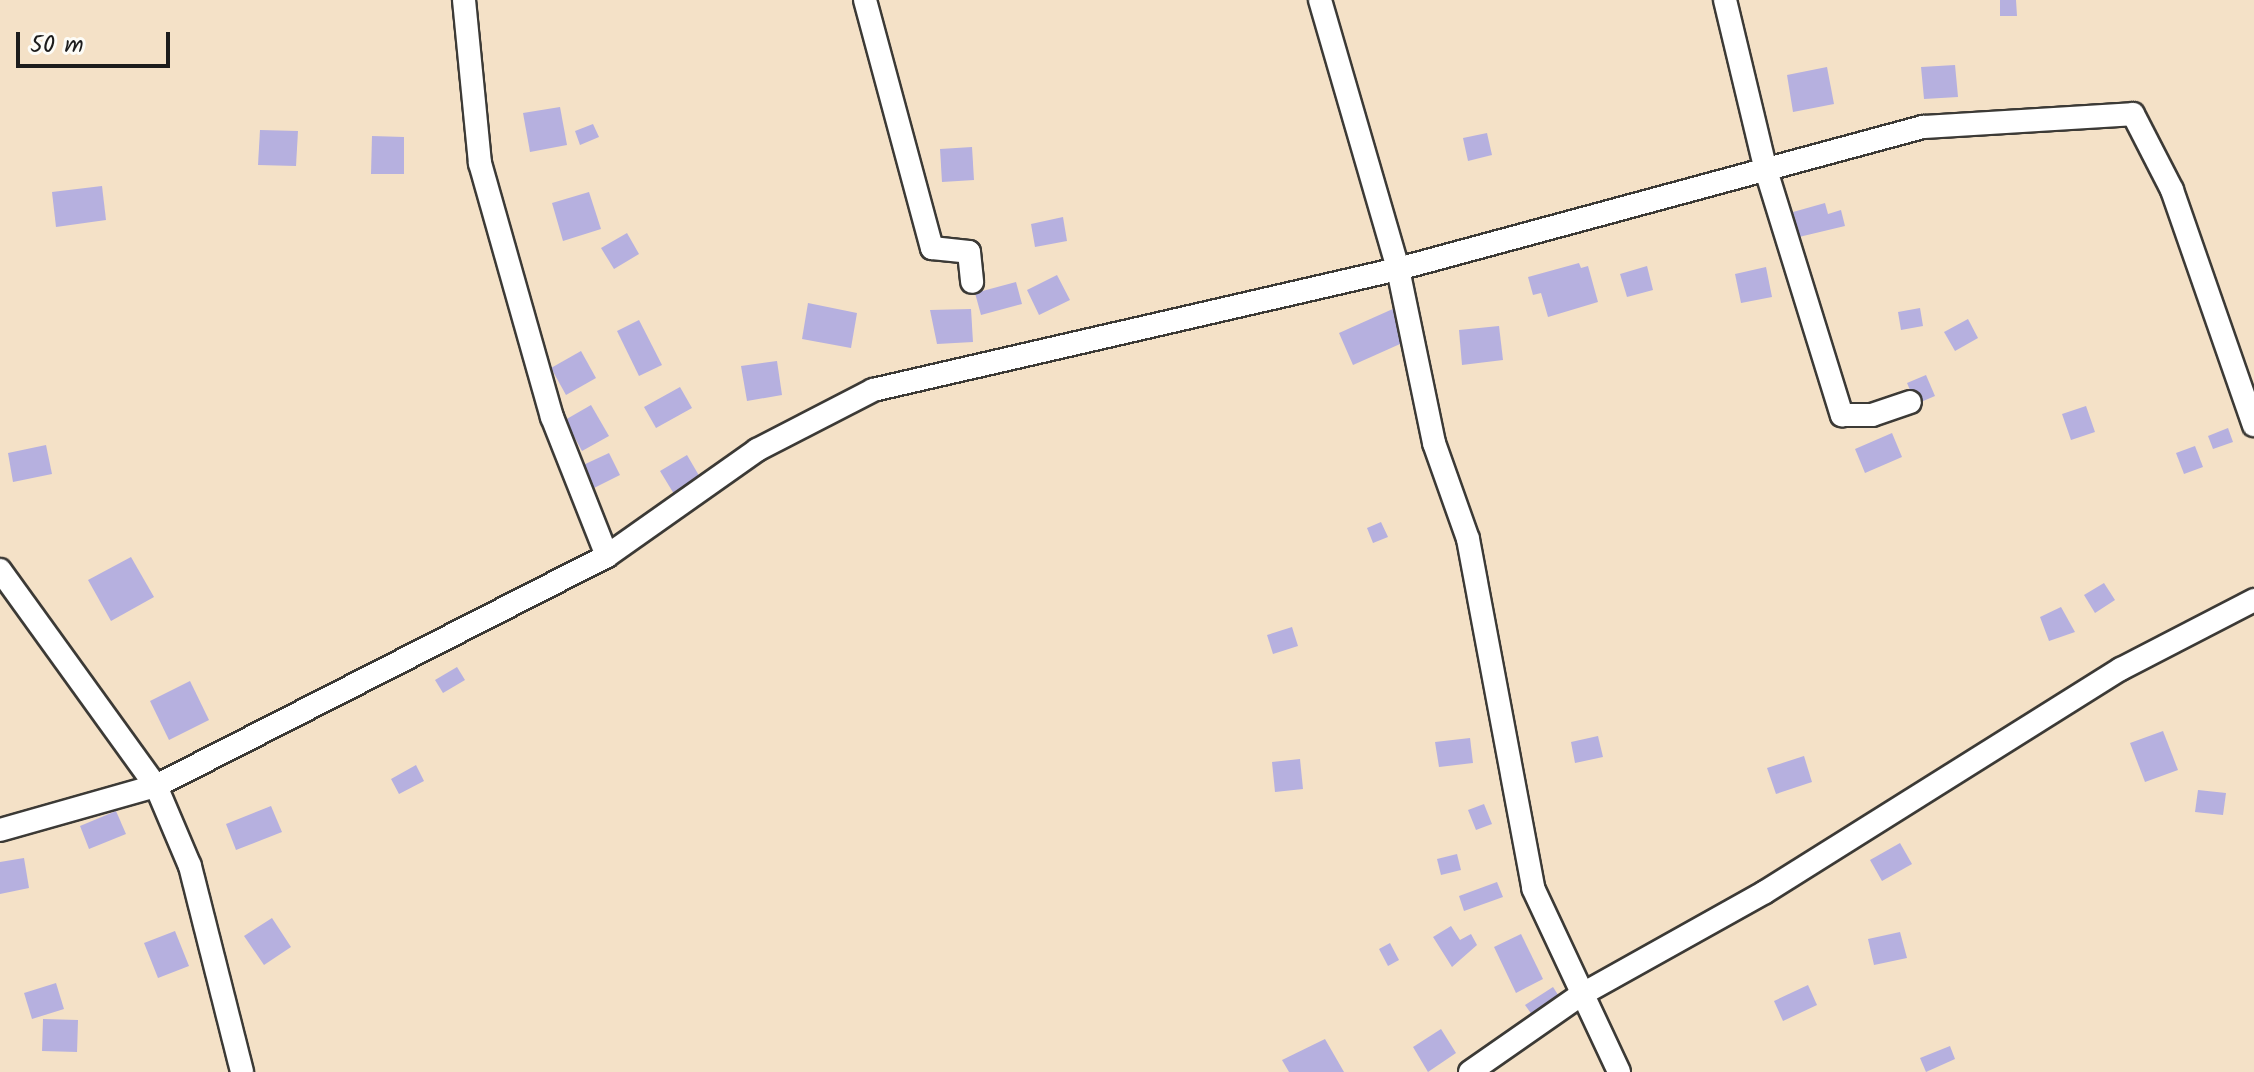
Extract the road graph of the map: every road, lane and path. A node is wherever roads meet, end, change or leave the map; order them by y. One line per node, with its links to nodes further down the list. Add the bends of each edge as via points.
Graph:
1 (464, 0): 10 (street, via 480,163 552,417)
2 (865, 0): 7 (street, via 932,248 969,252)
3 (1320, 0): 6 (street)
4 (1725, 0): 5 (street)
5 (1765, 167): 6 (street); 8 (street, via 1842,415 1872,415); 9 (street, via 1923,127 2133,114 2172,190)
6 (1398, 269): 10 (street, via 873,390 757,450); 15 (street, via 1434,443 1468,539 1533,888)
7 (972, 282)
8 (1910, 402)
9 (2254, 425)
10 (607, 556): 13 (street)
11 (0, 570): 13 (street)
12 (2254, 600): 15 (street, via 2121,669 1765,892)
13 (156, 786): 14 (street); 16 (street, via 190,866)
14 (0, 830)
15 (1579, 996): 17 (street); 18 (street)
16 (242, 1072)
17 (1470, 1072)
18 (1619, 1072)

